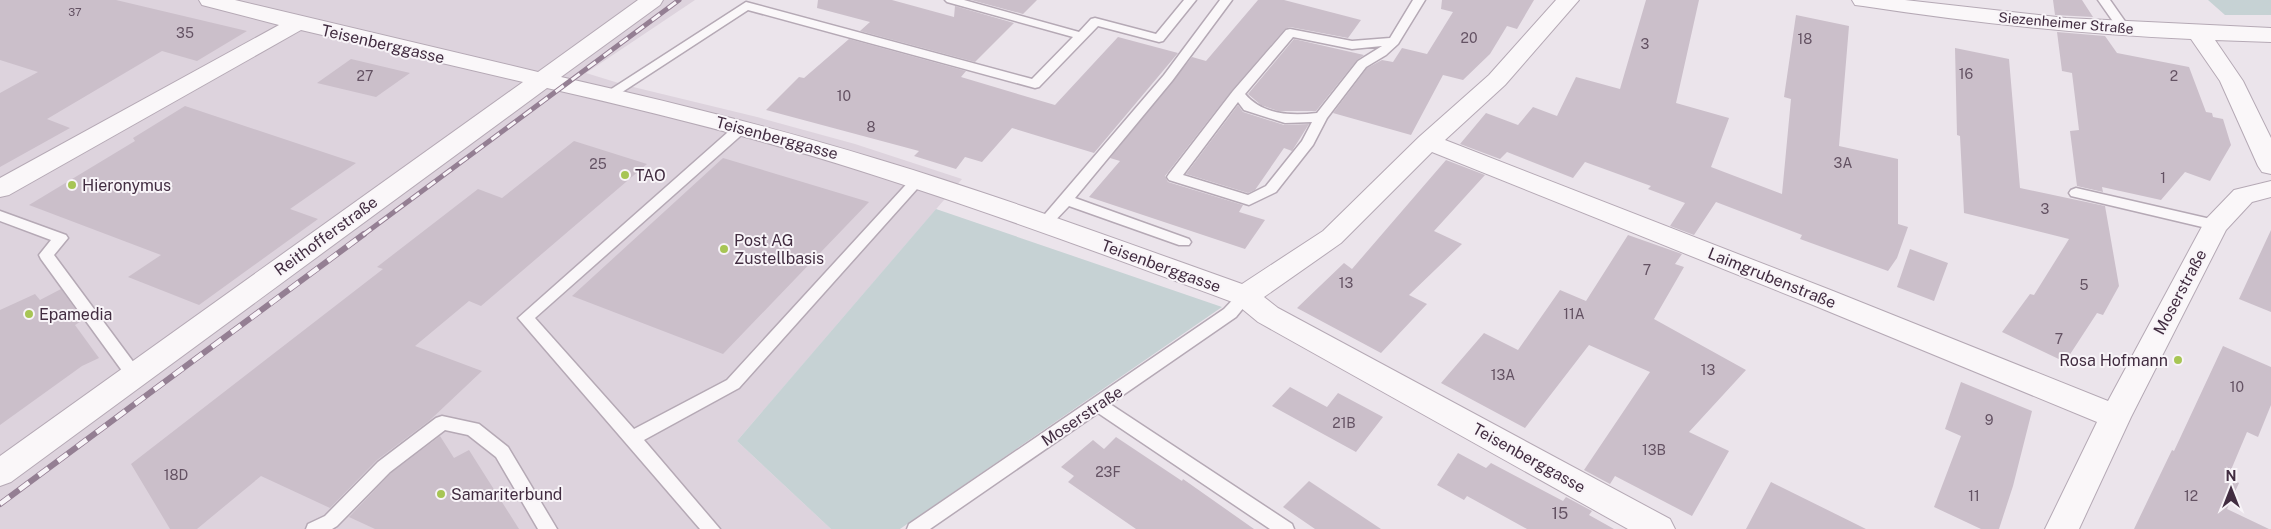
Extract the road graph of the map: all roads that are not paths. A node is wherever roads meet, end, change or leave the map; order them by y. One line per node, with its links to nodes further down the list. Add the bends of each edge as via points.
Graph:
1 (210, 0): 10 (street, Teisenberggasse)
2 (652, 0): 16 (street, Reithofferstraße)
3 (951, 0): 14 (lane)
4 (1190, 0): 14 (lane, via 1160,38 1095,22)
5 (1226, 0): 27 (lane, via 1168,78)
6 (1419, 0): 15 (lane)
7 (1568, 0): 21 (street, via 1497,80)
8 (1863, 0): 11 (street, Siezenheimer Straße, via 1986,16)
9 (2104, 0): 11 (lane)
10 (296, 24): 16 (street, Teisenberggasse); 24 (street)
11 (2123, 28): 12 (street, Siezenheimer Straße)
12 (2198, 33): 13 (street, Siezenheimer Straße); 22 (street, via 2220,59 2241,97)
13 (2271, 35)
14 (1081, 36): 18 (lane, via 1035,84 746,6)
15 (1394, 41): 17 (lane, via 1352,45 1290,33); 19 (lane, via 1362,64)
16 (540, 80): 18 (street, Teisenberggasse); 33 (street, Reithofferstraße)
17 (1238, 94): 19 (lane, via 1249,107 1290,120); 19 (lane, via 1174,177 1249,200 1271,189 1308,142)
18 (608, 95): 20 (street, Teisenberggasse)
19 (1321, 117)
20 (741, 128): 23 (street, Teisenberggasse); 36 (lane, via 526,318)
21 (1428, 142): 32 (street, via 1332,237); 35 (street, Laimgrubenstraße)
22 (2271, 166)
23 (918, 180): 29 (street, Teisenberggasse); 36 (lane, via 733,384)
24 (0, 189)
25 (2271, 189): 30 (street, Moserstraße, via 2243,196)
26 (2076, 193): 30 (lane)
27 (1066, 200): 29 (lane); 31 (lane)
28 (0, 216): 33 (lane, via 61,238 46,255)
29 (1044, 224): 32 (street, Teisenberggasse)
30 (2215, 225): 35 (street, Moserstraße)
31 (1184, 242)
32 (1244, 296): 34 (lane, Moserstraße, via 1230,313); 43 (street, Teisenberggasse, via 1268,315)
33 (134, 375): 37 (street, Reithofferstraße)
34 (1099, 405): 41 (lane, Moserstraße); 42 (lane)
35 (2115, 417): 44 (street, Moserstraße)
36 (631, 439): 40 (lane)
37 (0, 473)
38 (315, 529): 39 (lane, via 331,521 384,467 442,424 473,429 502,452)
39 (548, 529)
40 (711, 529)
41 (916, 529)
42 (1285, 529)
43 (1658, 529)
44 (2062, 529)

